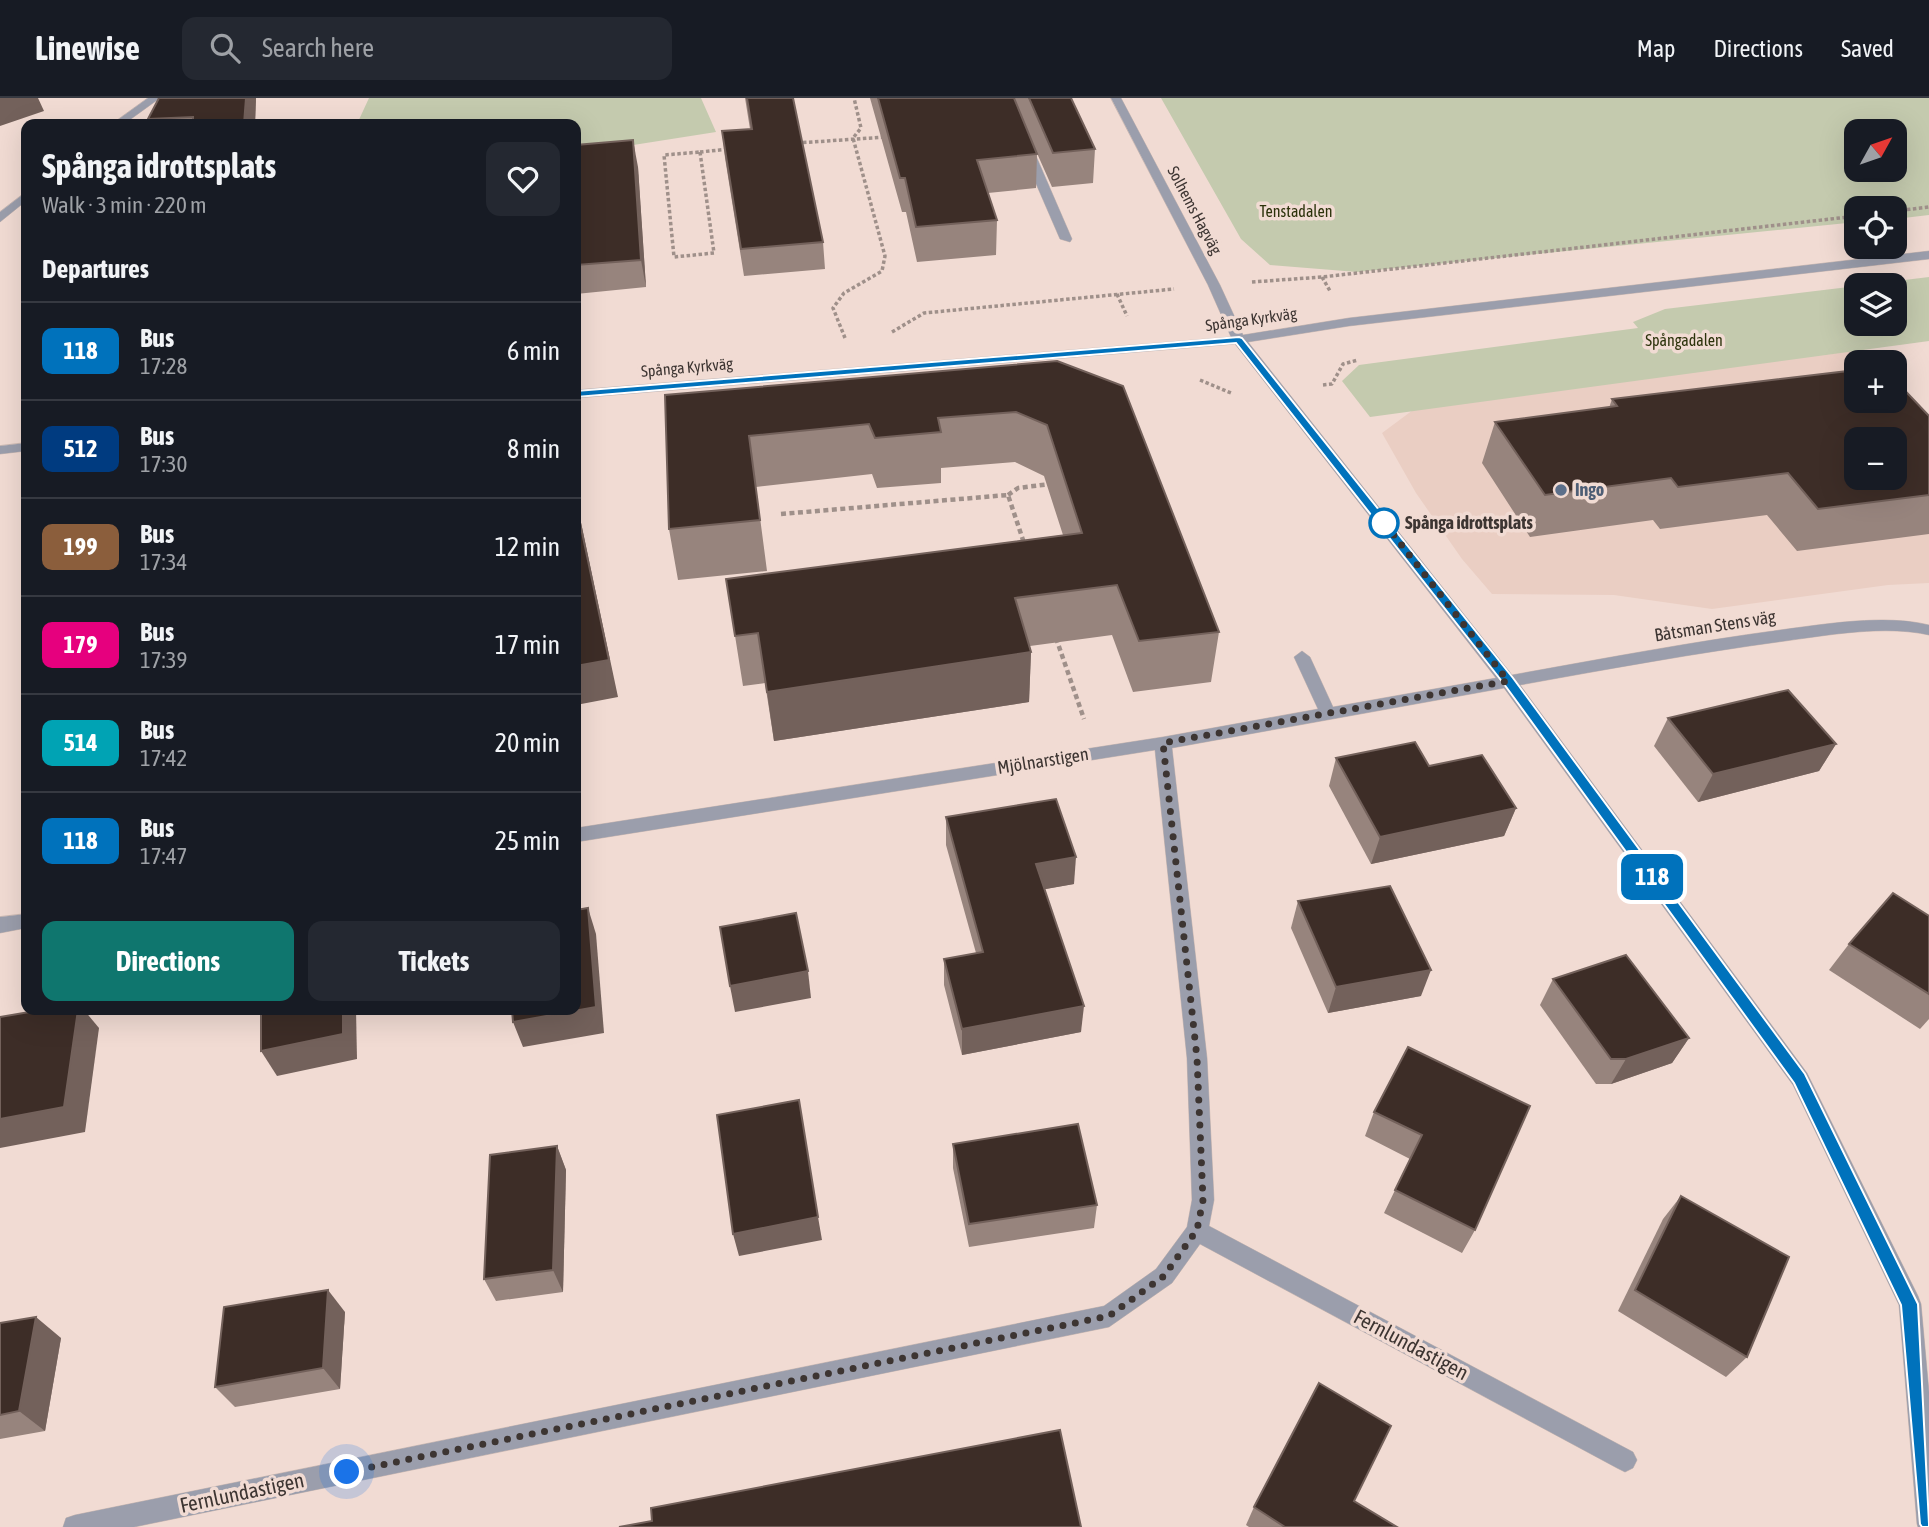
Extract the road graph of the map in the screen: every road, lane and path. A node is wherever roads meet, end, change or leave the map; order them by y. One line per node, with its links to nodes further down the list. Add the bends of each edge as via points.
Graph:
1 (155, 98): 4 (street)
2 (854, 98): 6 (path, via 861,128)
3 (1116, 98): 18 (street, Solhems Hagväg)
4 (124, 119)
5 (891, 137): 6 (path)
6 (853, 138): 8 (path); 21 (path, via 885,256 882,271 844,293 833,308)
7 (1022, 138): 16 (street)
8 (797, 143)
9 (742, 148): 10 (path)
10 (700, 151): 10 (path, via 713,253 674,257 664,155)
11 (21, 199): 15 (street)
12 (1929, 207): 13 (path)
13 (1907, 210)
14 (1844, 217): 18 (path, via 1322,277)
15 (0, 218)
16 (1066, 239)
17 (1929, 255): 20 (street, Spånga Kyrkväg, via 1349,322)
18 (1214, 285): 19 (path, via 924,313); 20 (street, Solhems Hagväg)
19 (882, 337)
20 (1239, 340): 22 (street, Spånga Kyrkväg); 32 (street, Solhems Hagväg)
21 (849, 347)
22 (581, 394)
23 (21, 448): 24 (street)
24 (0, 450)
25 (1058, 483): 26 (path, via 1018,488)
26 (1007, 495): 27 (path); 28 (path)
27 (781, 514)
28 (1025, 547)
29 (1929, 630): 32 (street, Båtsman Stens väg, via 1840,628)
30 (1056, 637): 35 (path)
31 (1302, 657): 33 (street)
32 (1508, 681): 33 (street, Mjölnarstigen); 41 (street, Solhems Hagväg, via 1800,1079 1910,1304)
33 (1329, 715): 34 (street, Mjölnarstigen)
34 (1163, 743): 35 (street, Mjölnarstigen); 39 (street, Fernlundastigen, via 1197,1058 1203,1200)
35 (1095, 753): 36 (street, Mjölnarstigen)
36 (581, 834)
37 (21, 922): 38 (street)
38 (0, 925)
39 (1197, 1230): 40 (street, Fernlundastigen); 42 (street, Fernlundastigen, via 1164,1276 1109,1316)
40 (1625, 1460)
41 (1929, 1524)
42 (75, 1527)

